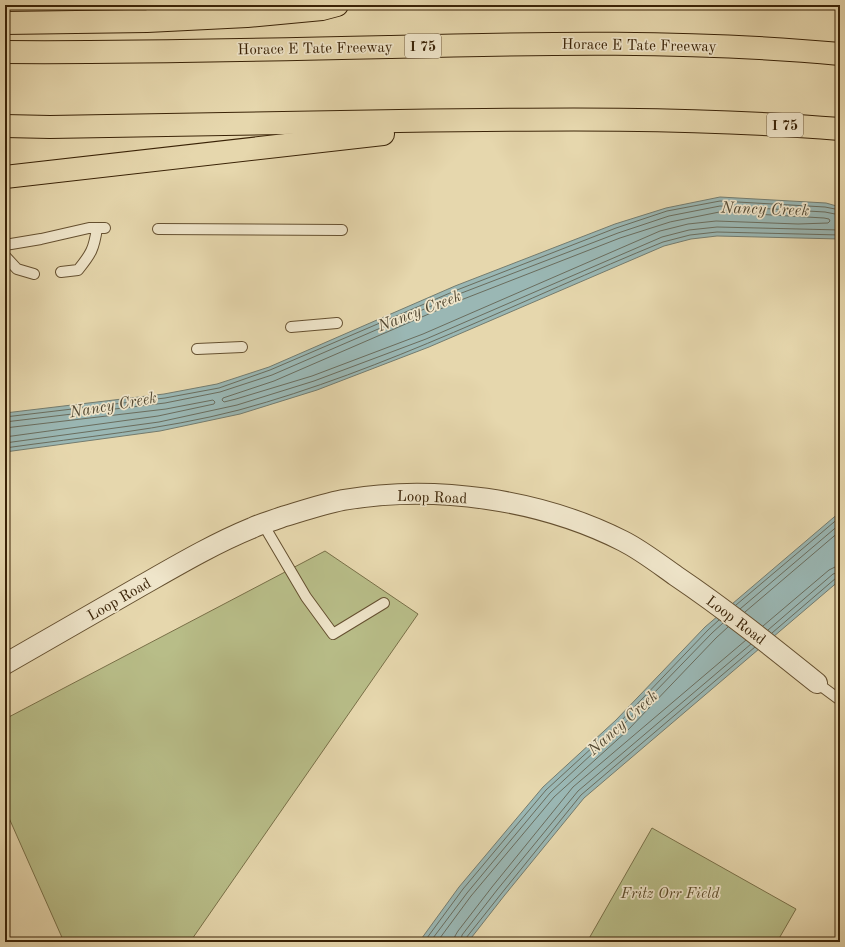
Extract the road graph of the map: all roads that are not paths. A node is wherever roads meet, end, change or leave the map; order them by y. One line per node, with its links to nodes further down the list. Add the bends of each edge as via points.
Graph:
1 (337, 5): 2 (highway, via 322,9 247,16 147,21)
2 (5, 23)
3 (5, 52): 4 (highway, Horace E Tate Freeway / I 75, via 138,52 576,43 723,46)
4 (840, 54)
5 (513, 119): 6 (highway, I 75); 7 (highway, I 75, via 704,121); 8 (highway)
6 (5, 126)
7 (840, 129)
8 (5, 177)
9 (158, 229): 10 (lane)
10 (342, 230)
11 (5, 245): 13 (lane, via 88,228 101,228 91,254 78,270)
12 (5, 256): 14 (lane, via 17,269)
13 (61, 272)
14 (34, 274)
15 (337, 323): 16 (lane)
16 (291, 327)
17 (242, 347): 18 (lane)
18 (197, 349)
19 (262, 524): 20 (lane, via 306,597 334,634); 21 (street, Loop Road, via 196,554); 22 (street, Loop Road, via 343,500 388,495 432,494 466,497 544,510 591,526 625,542 698,591)
20 (384, 603)
21 (5, 664)
22 (817, 683): 23 (lane, Loop Road)
23 (840, 700)

